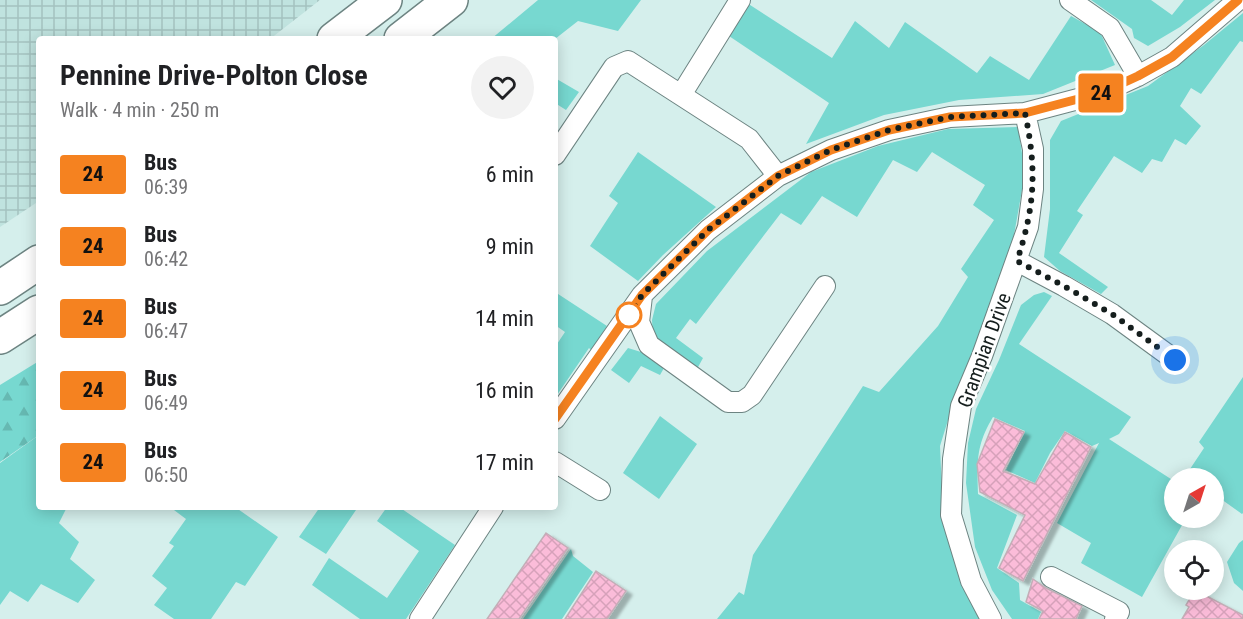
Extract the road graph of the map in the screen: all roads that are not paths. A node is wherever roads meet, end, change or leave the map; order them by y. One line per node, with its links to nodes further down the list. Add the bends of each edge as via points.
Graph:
1 (384, 0): 6 (highway)
2 (451, 0): 7 (highway)
3 (740, 0): 9 (street)
4 (1070, 0): 8 (street, via 1110,28)
5 (1238, 0): 8 (street, via 1172,57)
6 (338, 36)
7 (405, 36)
8 (1138, 76): 10 (street, via 1099,94)
9 (681, 95): 11 (street, via 628,61 614,67); 12 (street, via 749,140)
10 (1025, 113): 12 (street, via 950,117 889,130 831,150); 13 (street, Grampian Drive, via 1033,149 1033,189 1028,227)
11 (558, 151)
12 (778, 176): 17 (street, via 708,230)
13 (1017, 261): 20 (street, via 1112,314); 27 (street, Grampian Drive, via 961,406 953,459 951,515 971,581)
14 (36, 264): 16 (highway)
15 (825, 286): 17 (street, via 752,395 742,402 728,402 649,345 639,322)
16 (0, 288)
17 (642, 295): 21 (street)
18 (36, 314): 19 (highway)
19 (0, 337)
20 (1175, 360)
21 (558, 414)
22 (558, 464): 23 (street)
23 (600, 490)
24 (491, 510): 26 (street)
25 (1051, 577): 28 (street, via 1119,612)
26 (420, 619)
27 (991, 619)
28 (1115, 619)

